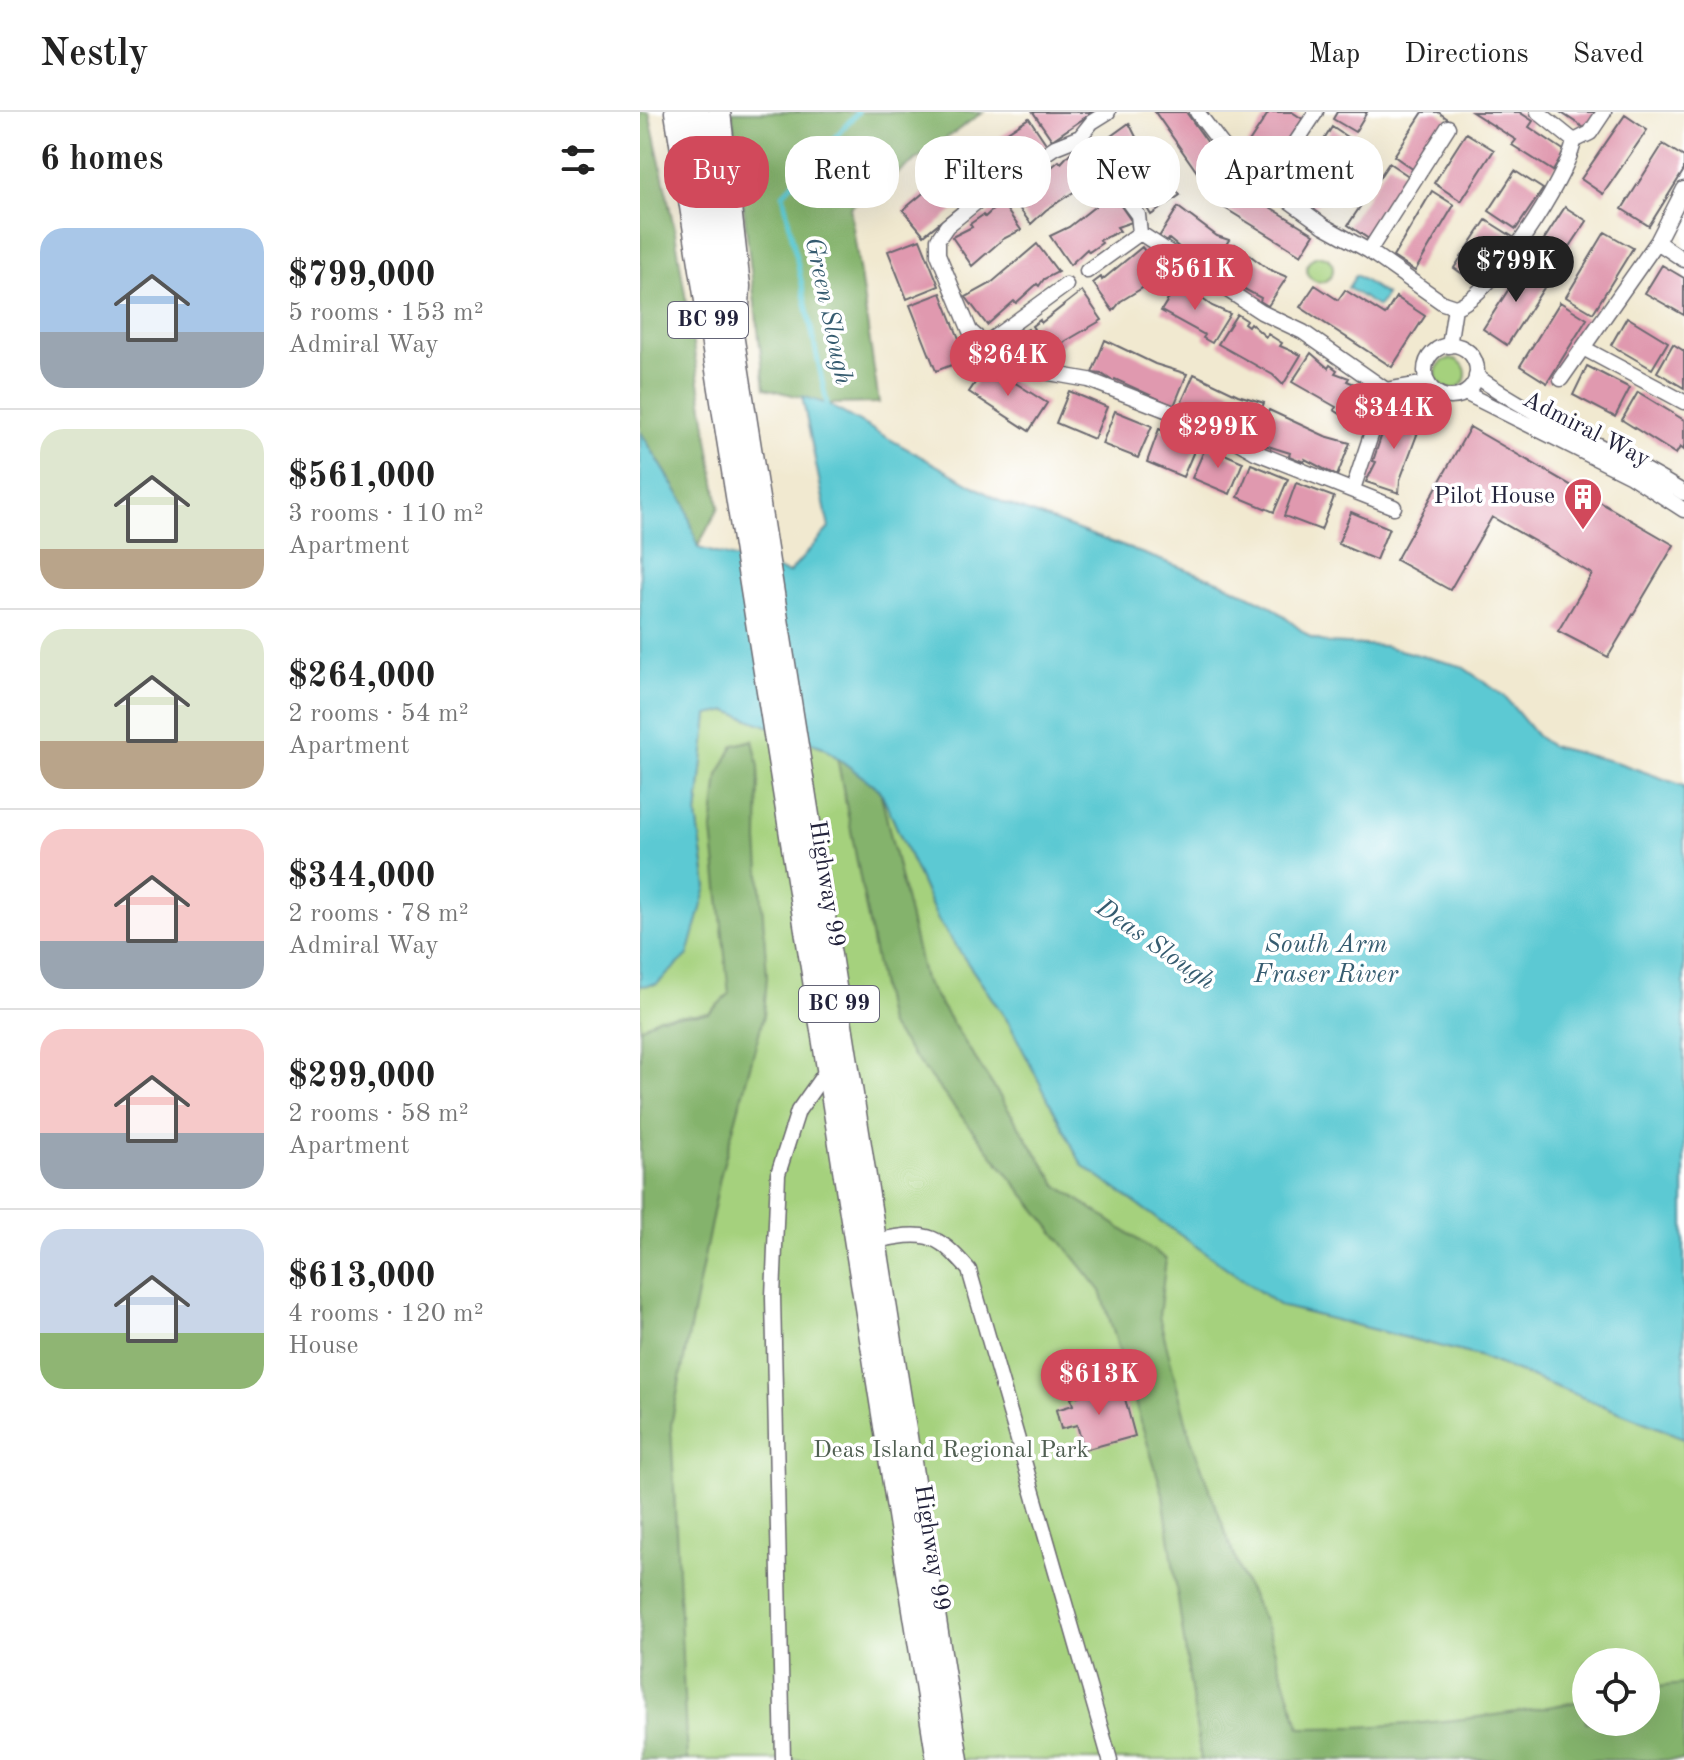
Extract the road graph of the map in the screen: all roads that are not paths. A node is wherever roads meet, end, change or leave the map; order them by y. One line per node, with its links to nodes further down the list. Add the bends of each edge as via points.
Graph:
1 (676, 112): 38 (highway, Highway 99 / BC 99)
2 (697, 112): 26 (highway, Highway 99 / BC 99)
3 (719, 112): 26 (highway, via 739,286)
4 (1108, 112): 10 (street)
5 (1197, 112): 11 (street)
6 (1316, 112): 12 (street)
7 (1538, 112): 13 (street)
8 (1604, 112): 13 (street, via 1590,133)
9 (1448, 127): 20 (street)
10 (1081, 136)
11 (1215, 136)
12 (1300, 136)
13 (1574, 141): 24 (street, via 1567,168 1507,261 1475,299)
14 (1067, 142): 25 (street, via 989,192 938,239 938,254 965,320)
15 (1684, 189): 19 (street)
16 (1133, 208): 18 (street)
17 (1301, 208): 20 (street)
18 (1140, 233): 22 (street); 32 (street, via 1261,312 1303,332)
19 (1657, 242): 21 (street); 28 (street)
20 (1369, 251): 24 (street)
21 (1684, 260)
22 (1087, 271)
23 (1066, 285): 25 (street)
24 (1455, 307): 27 (street)
25 (985, 344): 35 (street, via 1026,369 1089,380)
26 (735, 346): 38 (highway, Highway 99 / BC 99)
27 (1449, 346): 29 (street, via 1470,354); 31 (street, via 1428,358)
28 (1585, 349): 30 (street); 34 (street)
29 (1476, 376): 33 (street); 36 (street, Admiral Way)
30 (1561, 379)
31 (1428, 383): 32 (street); 33 (street, via 1440,395)
32 (1386, 390): 35 (street)
33 (1465, 393): 36 (street, Admiral Way, via 1631,476)
34 (1684, 402)
35 (1353, 489): 37 (street)
36 (1681, 495)
37 (1394, 507)
38 (752, 526): 39 (highway, Highway 99 / BC 99)
39 (791, 766): 40 (highway, Highway 99 / BC 99); 41 (highway, Highway 99 / BC 99)
40 (829, 1066): 42 (street, via 798,1111 778,1174 773,1297); 43 (highway, Highway 99 / BC 99)
41 (875, 1241): 44 (highway, Highway 99 / BC 99); 45 (street, via 924,1234 947,1244 969,1270)
42 (783, 1760)
43 (938, 1760)
44 (957, 1760)
45 (1110, 1760)

